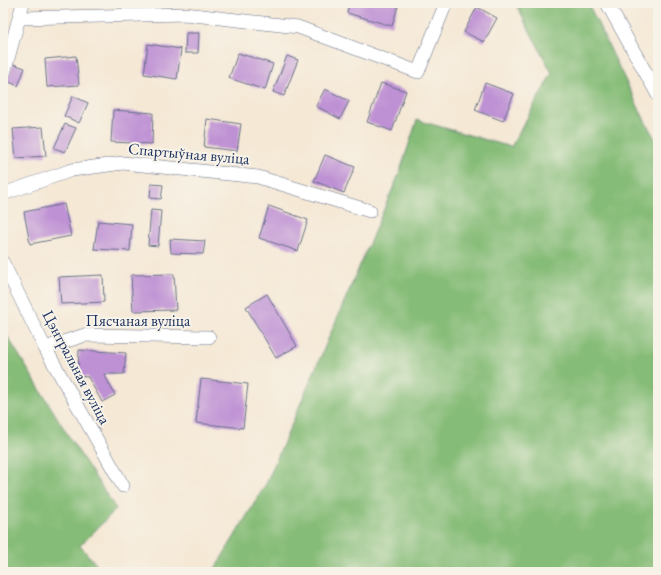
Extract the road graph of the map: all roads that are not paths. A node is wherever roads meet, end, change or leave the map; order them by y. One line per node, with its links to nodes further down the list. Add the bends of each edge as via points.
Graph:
1 (23, 3): 4 (street)
2 (446, 3): 4 (street, via 418,72 298,27 185,14)
3 (607, 3): 6 (street)
4 (20, 18): 5 (street)
5 (3, 77)
6 (658, 96)
7 (3, 194): 8 (street, Спартыўная вуліца, via 72,170 123,163 258,177)
8 (370, 211)
9 (3, 262): 11 (street, Цэнтральная вуліца)
10 (209, 337): 11 (street, Пясчаная вуліца, via 85,335)
11 (45, 348): 12 (street, Цэнтральная вуліца)
12 (123, 486)

